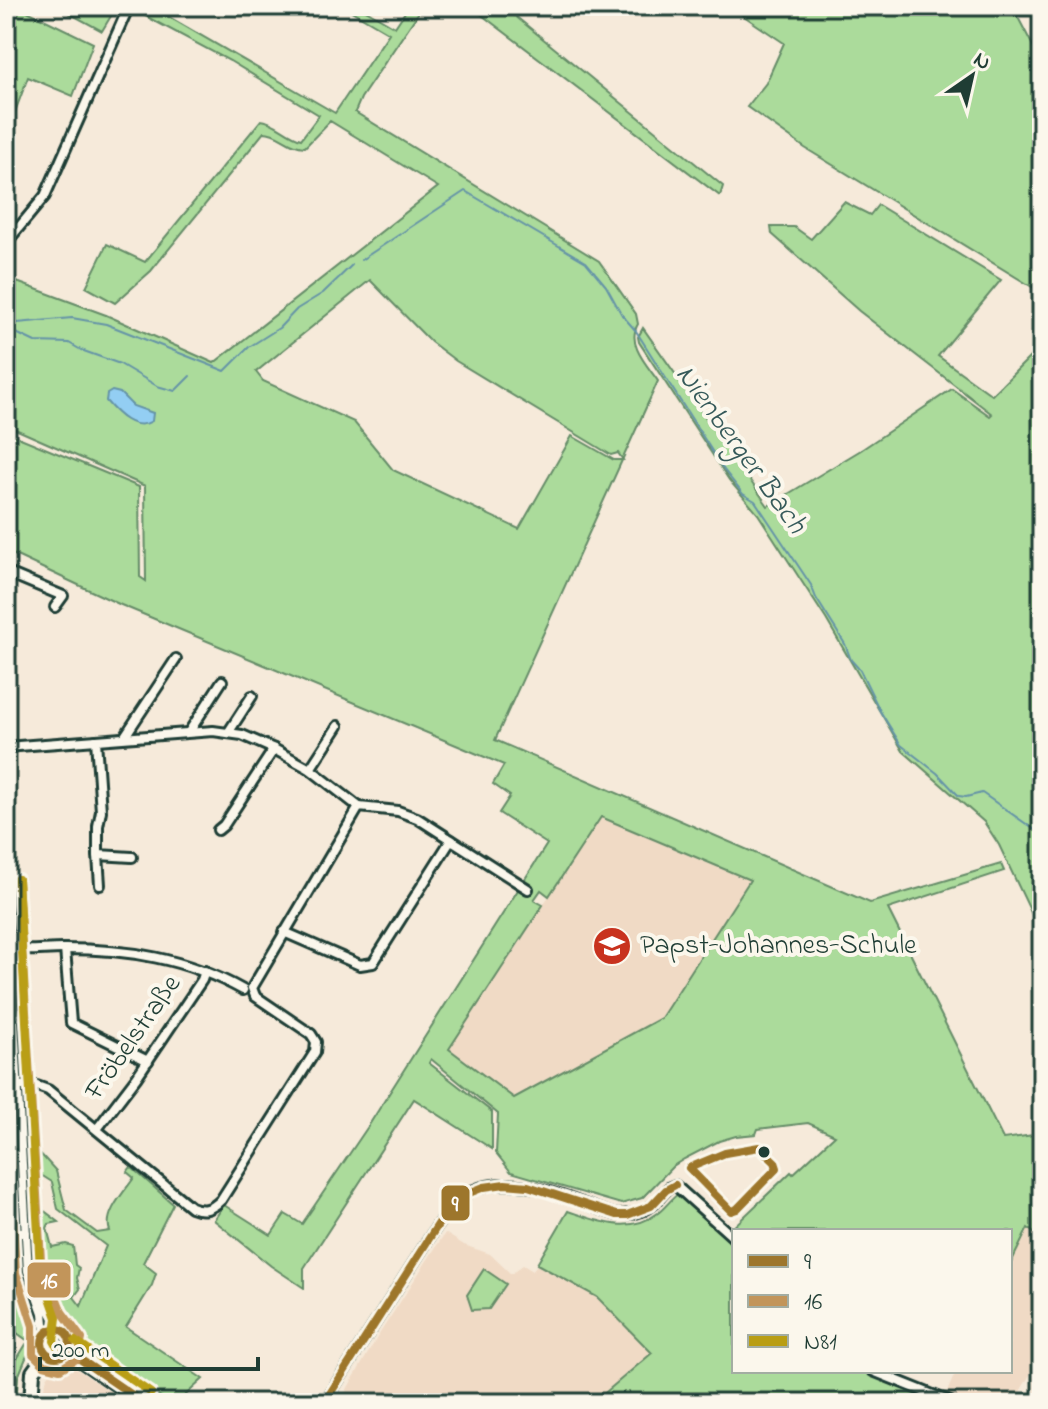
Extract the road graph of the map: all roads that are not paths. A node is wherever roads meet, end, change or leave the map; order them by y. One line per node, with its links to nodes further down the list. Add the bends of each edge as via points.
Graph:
1 (129, 6): 2 (street, via 45,196)
2 (6, 243)
3 (6, 572): 4 (street, via 63,596)
4 (55, 607)
5 (176, 659): 11 (street)
6 (222, 681): 9 (street)
7 (252, 696): 10 (street)
8 (338, 726): 15 (street)
9 (189, 732): 10 (street); 11 (street)
10 (228, 733): 14 (street)
11 (125, 736): 12 (street)
12 (96, 740): 13 (street); 19 (street)
13 (6, 747)
14 (274, 749): 15 (street); 17 (street)
15 (310, 769): 16 (street)
16 (359, 807): 18 (street, via 409,815); 24 (street)
17 (218, 830)
18 (451, 840): 23 (street); 24 (street, via 373,963 360,965)
19 (98, 855): 20 (street); 22 (street)
20 (132, 857)
21 (6, 880): 25 (street)
22 (100, 885)
23 (528, 889)
24 (284, 932): 28 (street)
25 (8, 949): 26 (street); 30 (street)
26 (65, 949): 27 (street, via 159,957); 29 (street, via 71,1023)
27 (205, 971): 28 (street); 29 (street, Fröbelstraße)
28 (247, 991): 31 (street, via 311,1034 316,1048 221,1200 200,1211 191,1207)
29 (148, 1061): 31 (street, Fröbelstraße)
30 (19, 1086): 31 (street, via 48,1090); 33 (street)
31 (97, 1129)
32 (6, 1232): 33 (street)
33 (26, 1233): 35 (street)
34 (732, 1236): 43 (street, via 675,1185 649,1207 628,1215 522,1184 493,1184 467,1193 446,1212)
35 (29, 1263): 36 (street); 37 (street)
36 (61, 1330): 37 (street); 38 (street, via 70,1340)
37 (45, 1334): 39 (street)
38 (68, 1351): 39 (street, via 58,1357); 42 (street)
39 (47, 1353): 41 (street, via 33,1372)
40 (878, 1373): 44 (street)
41 (31, 1403)
42 (144, 1403)
43 (324, 1403)
44 (953, 1403)

